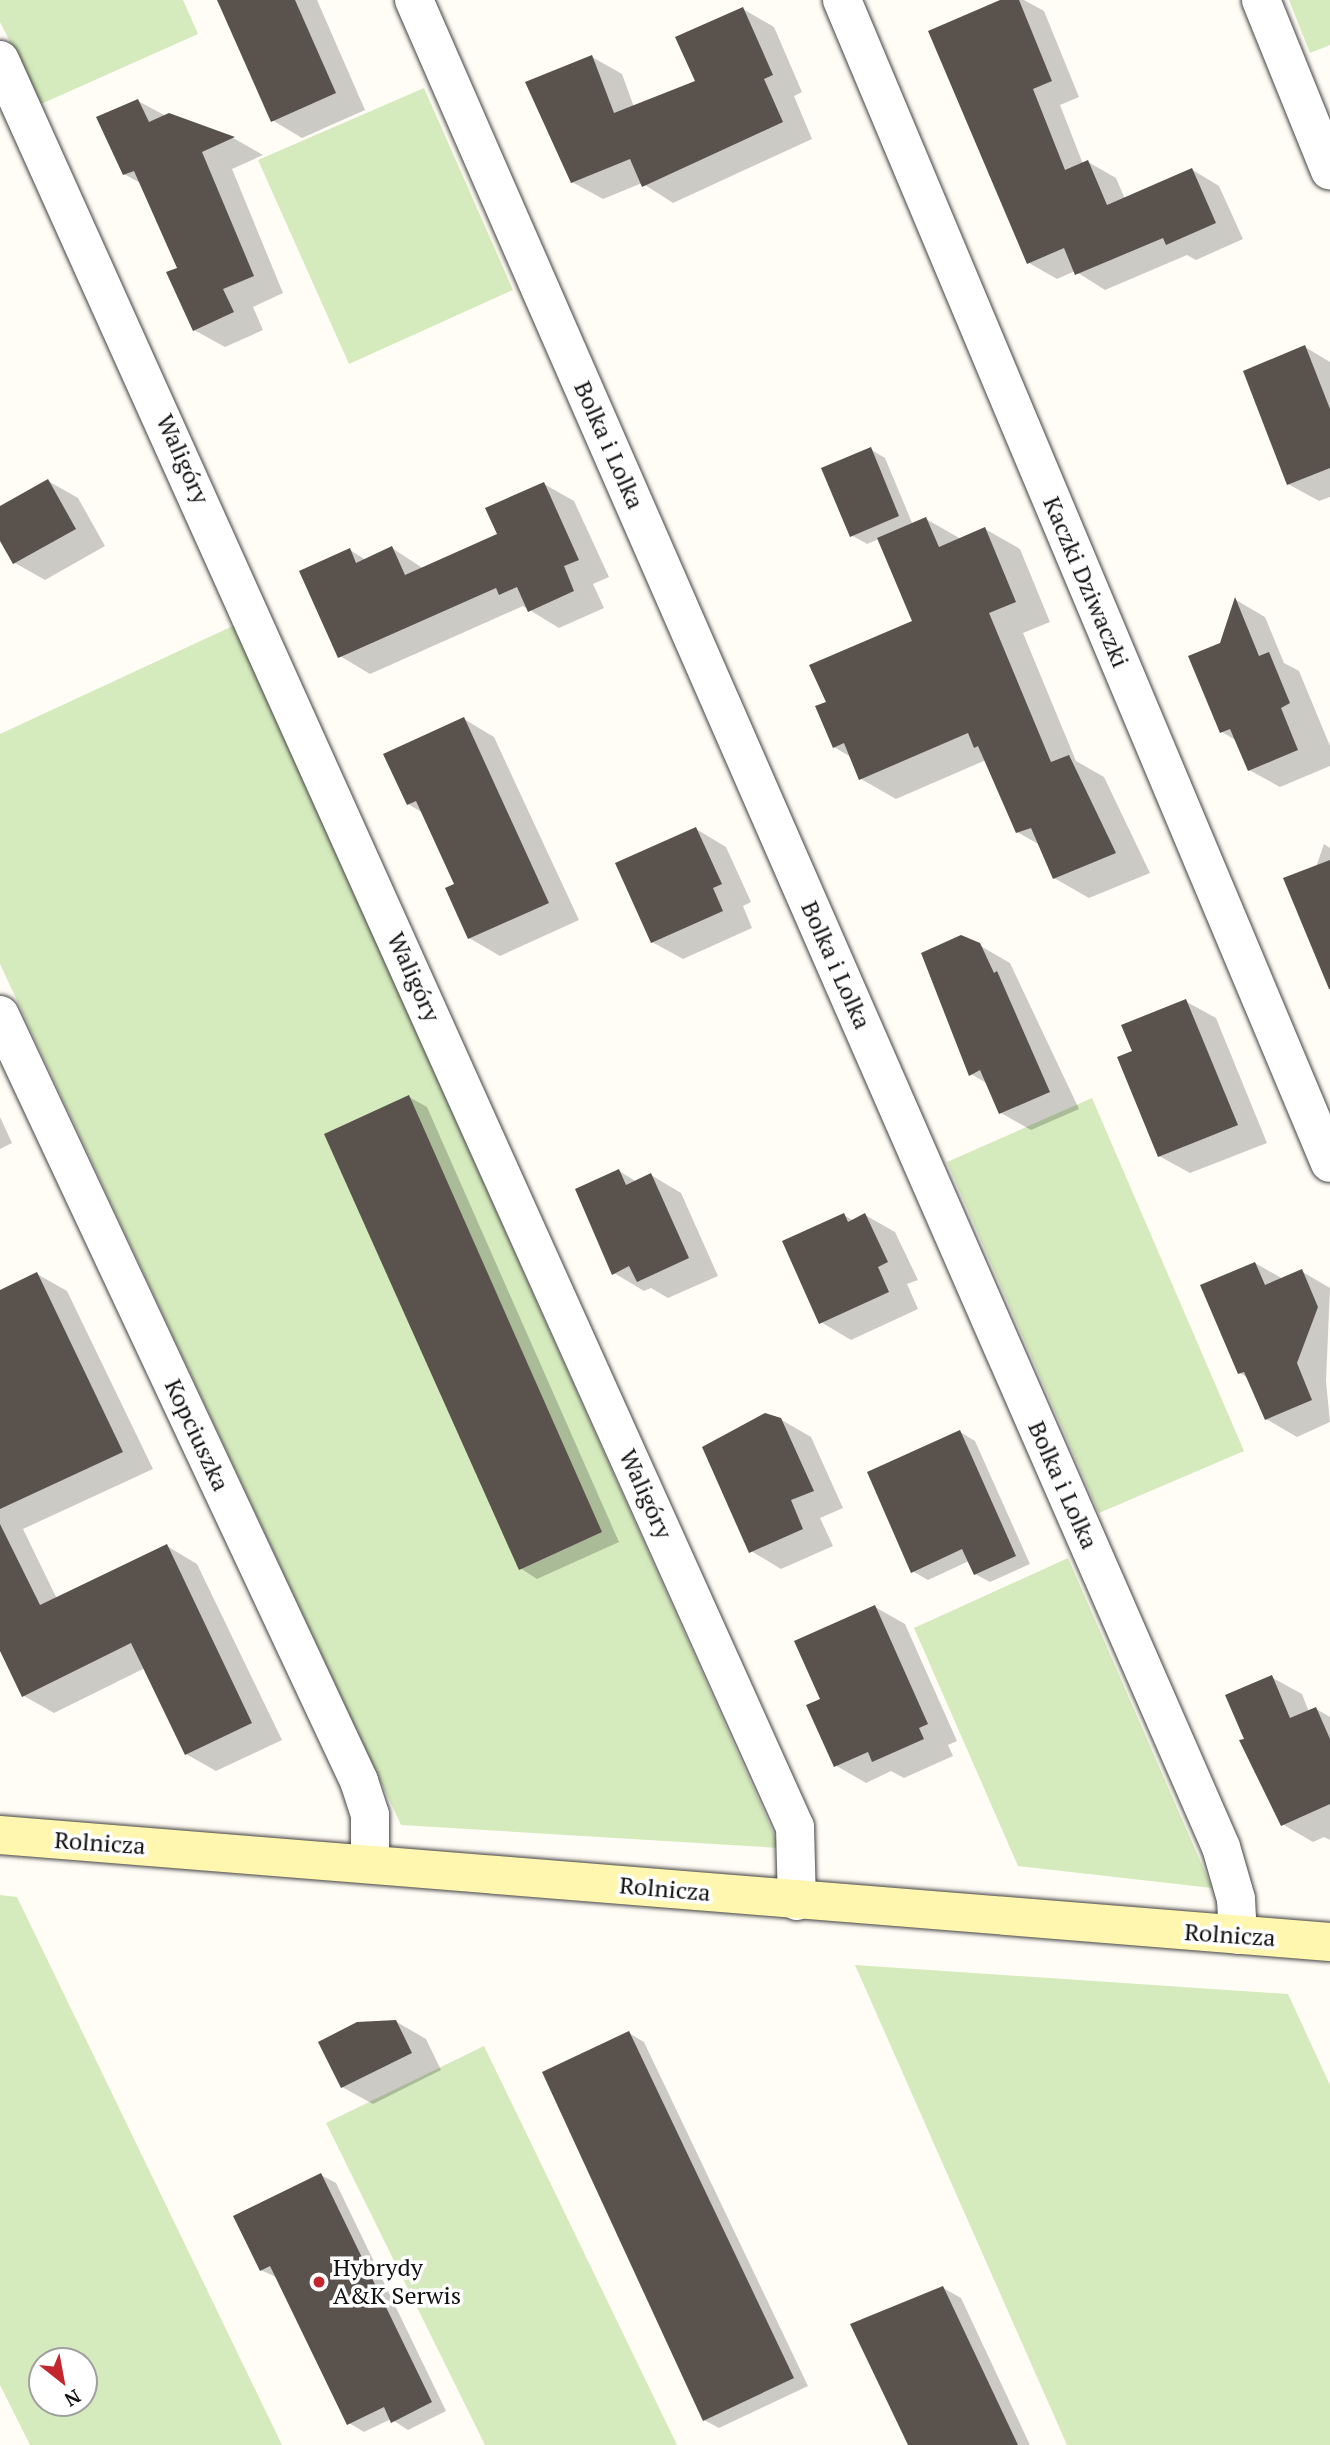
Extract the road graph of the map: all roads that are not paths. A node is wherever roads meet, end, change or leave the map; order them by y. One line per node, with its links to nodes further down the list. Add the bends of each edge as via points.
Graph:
1 (414, 0): 11 (street, Bolka i Lolka, via 1221,1847 1236,1899)
2 (842, 0): 7 (street, Kaczki Dziwaczki)
3 (1261, 0): 5 (street)
4 (0, 60): 10 (street, Waligóry, via 795,1827)
5 (1330, 171)
6 (0, 1015): 9 (street, Kopciuszka, via 359,1781 370,1815)
7 (1330, 1163)
8 (0, 1836): 9 (street, Rolnicza)
9 (370, 1862): 10 (street, Rolnicza)
10 (797, 1901): 11 (street, Rolnicza)
11 (1238, 1935): 12 (street, Rolnicza)
12 (1330, 1942)

